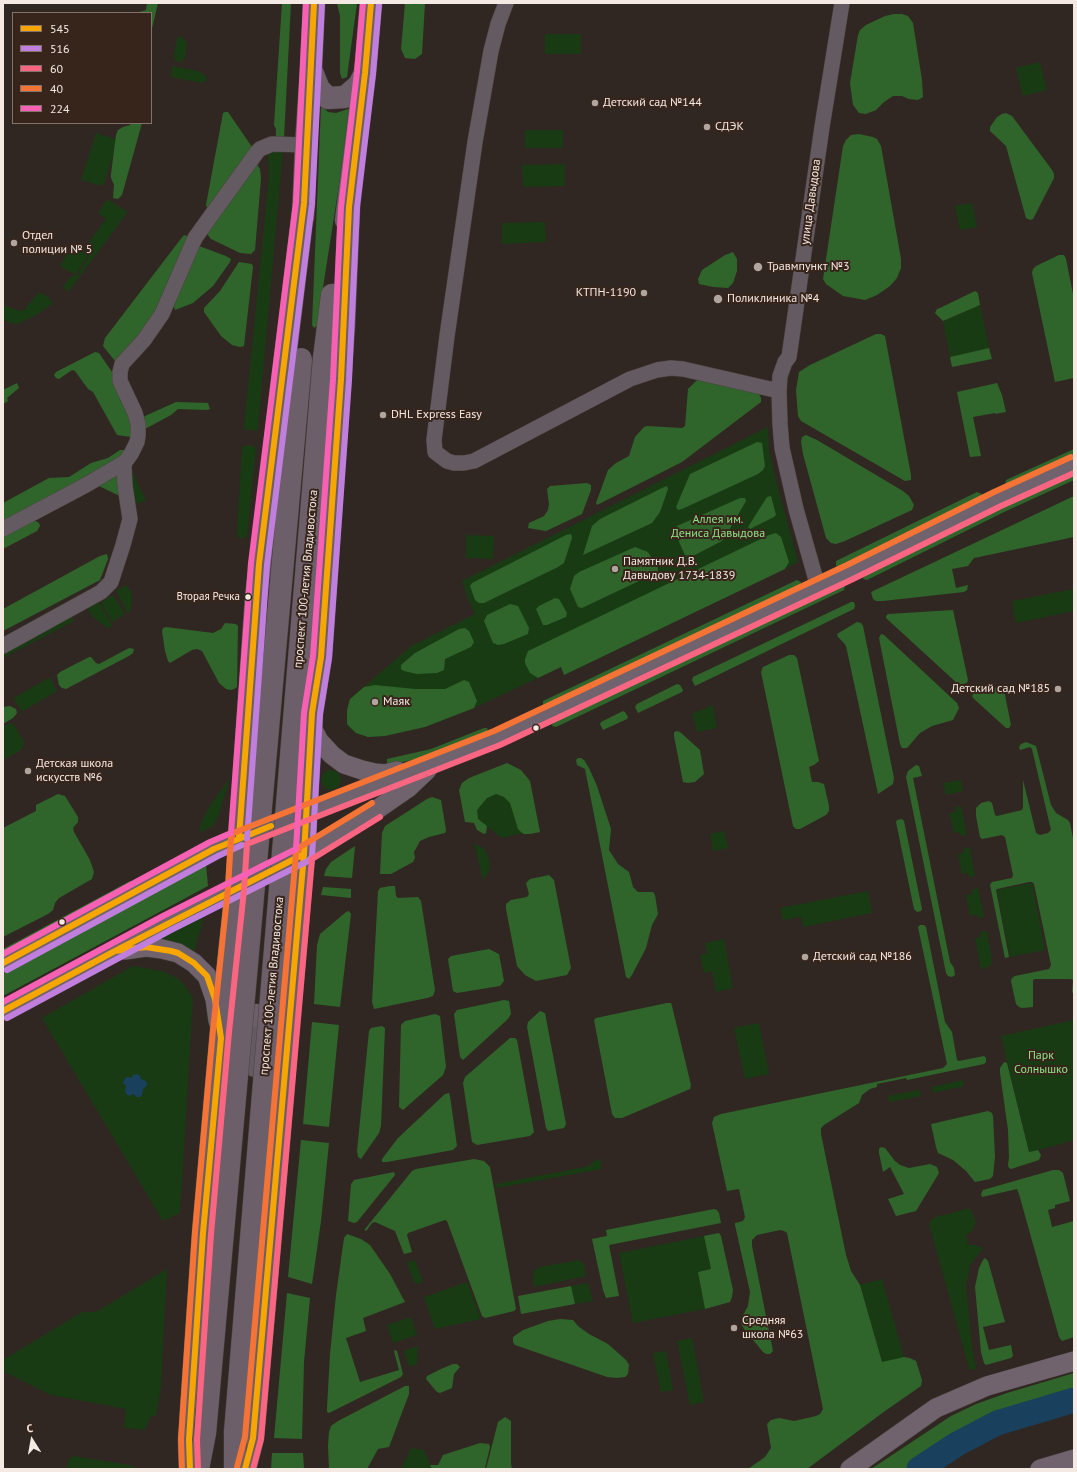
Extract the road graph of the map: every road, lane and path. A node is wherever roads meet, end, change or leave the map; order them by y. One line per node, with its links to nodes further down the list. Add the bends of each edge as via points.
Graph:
1 (314, 3): 5 (highway, проспект 100-летия Владивостока)
2 (371, 3): 6 (highway, проспект 100-летия Владивостока)
3 (506, 3): 10 (street, via 491,51 474,149 447,336 434,440 435,452 454,463 474,461 630,379 657,370 683,369)
4 (842, 3): 10 (street, улица Давыдова, via 789,357 780,376)
5 (312, 69): 6 (highway, via 319,89 328,98 346,97 359,85); 7 (highway, проспект 100-летия Владивостока)
6 (365, 73): 9 (highway, проспект 100-летия Владивостока)
7 (306, 145): 8 (highway, проспект 100-летия Владивостока); 11 (street, via 272,144 257,152 195,238 162,314 144,340 122,364 120,381 138,424 138,439)
8 (304, 204): 16 (highway, via 260,564); 34 (highway, проспект 100-летия Владивостока, bridge, via 301,359 205,1433)
9 (348, 207): 17 (highway, via 341,379); 35 (highway, проспект 100-летия Владивостока, bridge, via 333,287 324,358 235,1432)
10 (779, 391): 14 (street, улица Давыдова, via 782,448)
11 (125, 462): 13 (street); 15 (street, via 130,519 110,582 101,592)
12 (1074, 464): 14 (main road)
13 (3, 529)
14 (818, 587): 19 (main road, via 534,722)
15 (3, 646)
16 (252, 660): 17 (highway, via 263,675 284,683 303,681); 21 (highway)
17 (318, 675): 18 (highway)
18 (311, 726): 19 (main road, via 332,755 344,764 362,770 385,774); 20 (highway)
19 (434, 763): 20 (main road); 22 (main road, via 408,788)
20 (307, 812): 21 (main road); 22 (highway)
21 (240, 838): 23 (highway); 25 (main road, via 214,849)
22 (304, 854): 23 (main road); 28 (highway)
23 (236, 889): 24 (main road); 29 (highway)
24 (115, 951): 26 (main road); 29 (main road, via 146,947 162,949 178,953 194,963 209,982 215,999)
25 (3, 963)
26 (3, 1011)
27 (256, 1015): 28 (highway, via 276,1018); 29 (highway, via 237,1018); 30 (street)
28 (289, 1031): 36 (highway, via 253,1438)
29 (221, 1035): 33 (highway, via 203,1233 189,1440)
30 (253, 1069)
31 (1074, 1361): 37 (main road, via 987,1386 936,1408)
32 (1074, 1459): 38 (main road)
33 (190, 1469)
34 (198, 1469)
35 (235, 1469)
36 (245, 1469)
37 (850, 1469)
38 (1040, 1469)

